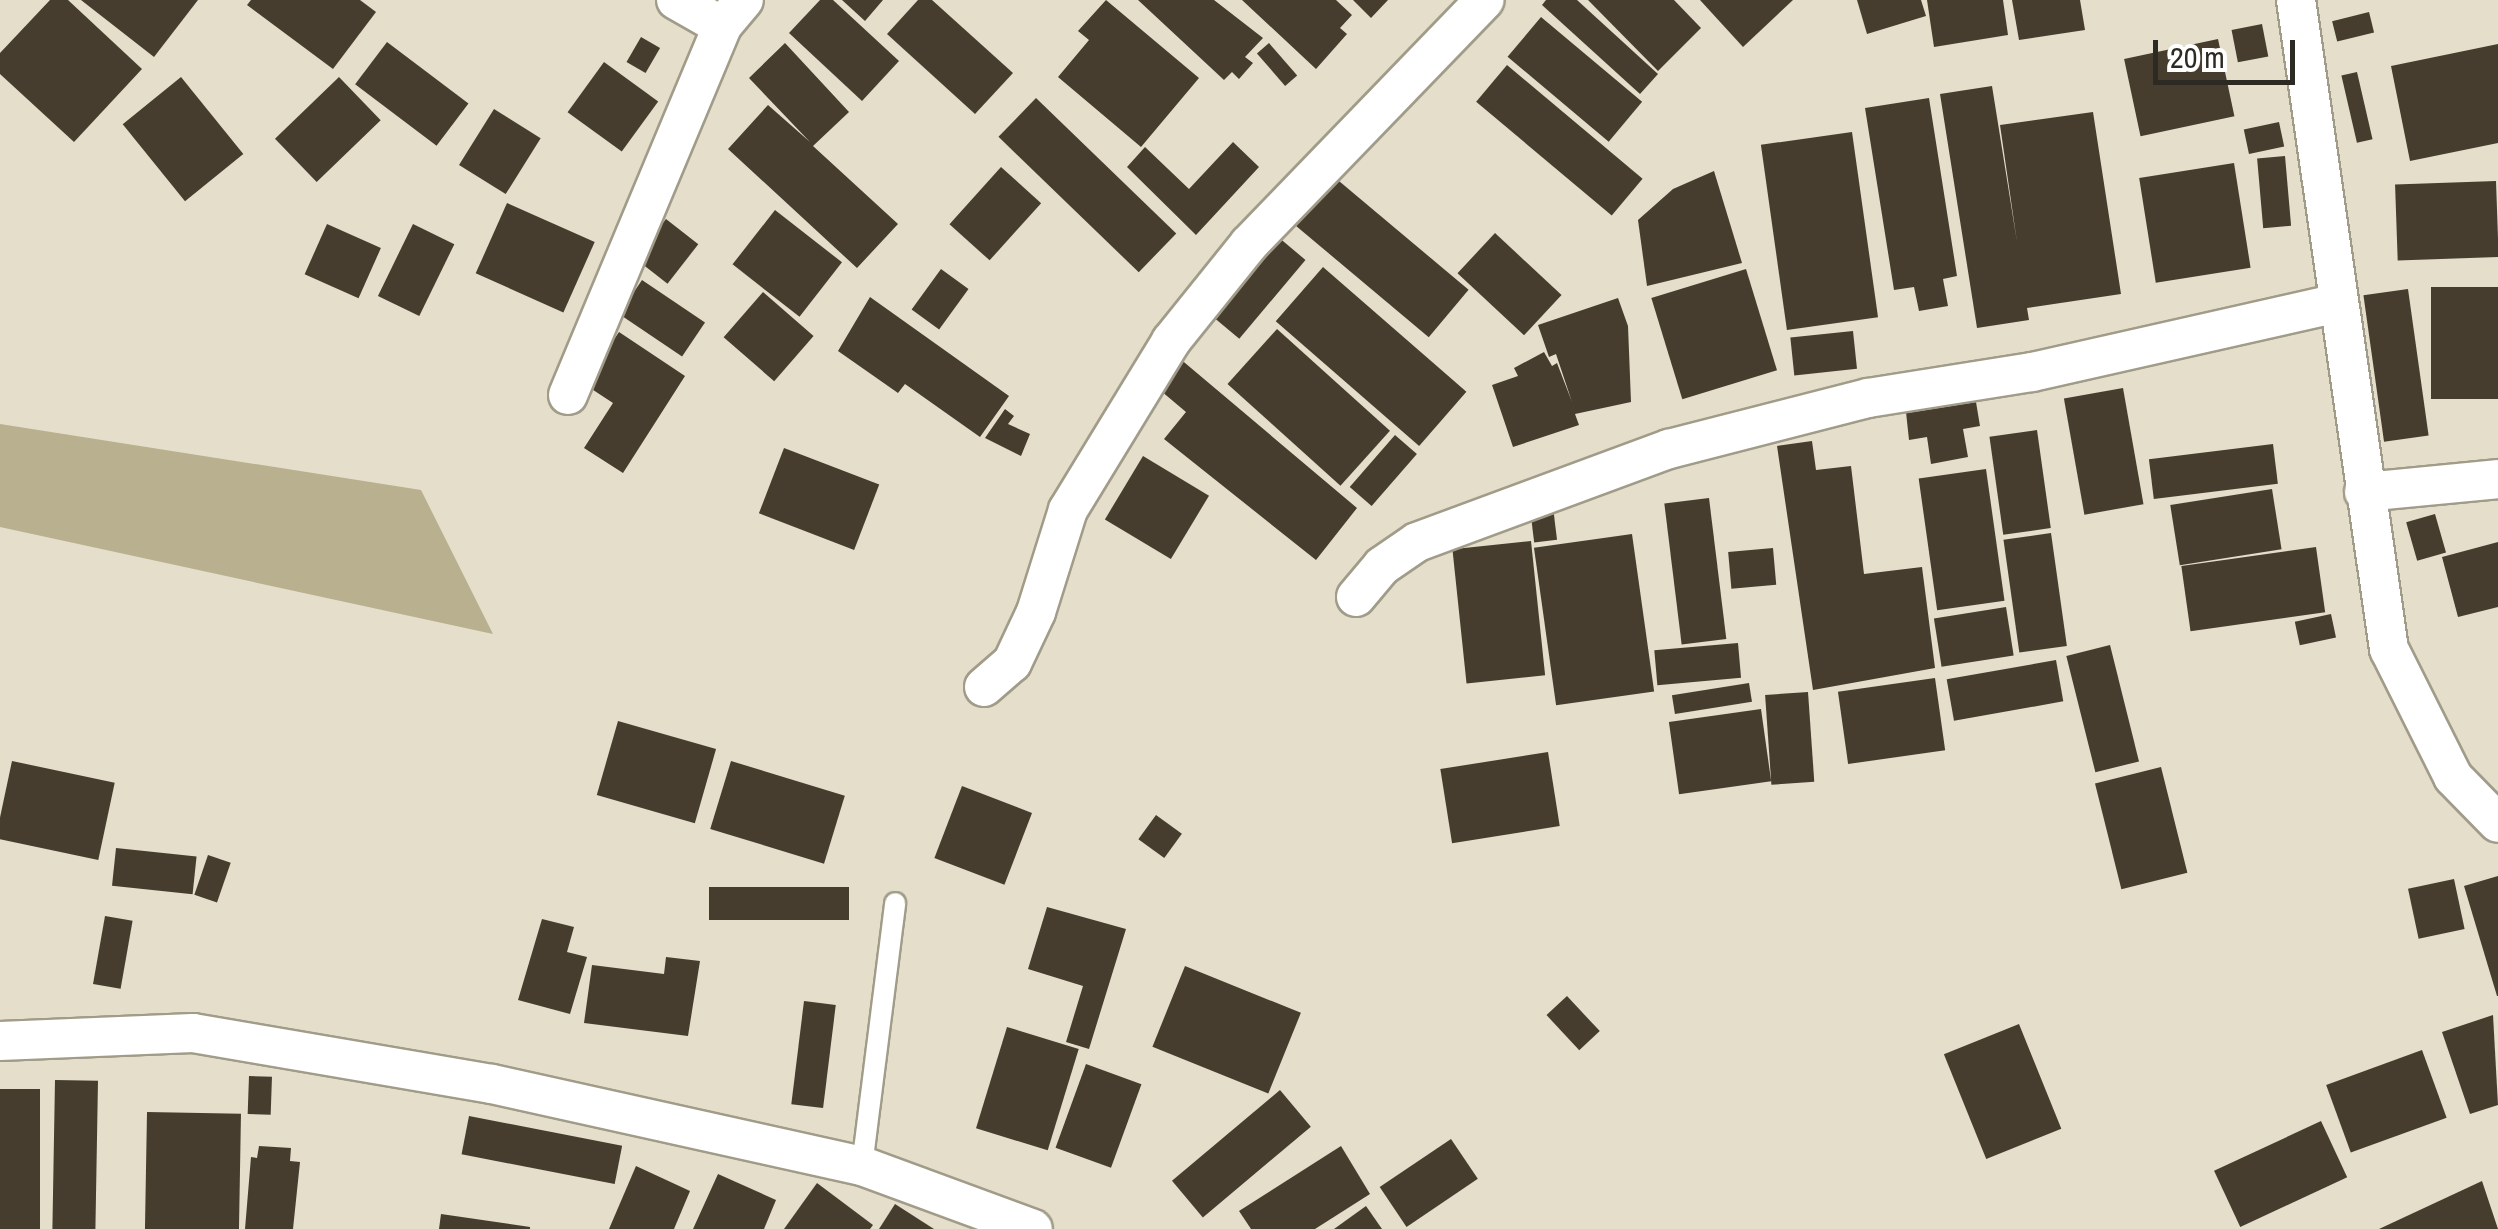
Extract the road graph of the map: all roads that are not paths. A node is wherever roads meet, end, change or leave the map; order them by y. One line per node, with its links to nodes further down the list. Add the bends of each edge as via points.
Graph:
1 (676, 0): 4 (street)
2 (1484, 0): 10 (street, via 1250,244 1172,341 1068,510 1012,664)
3 (2296, 0): 5 (street)
4 (733, 13): 6 (street)
5 (2338, 303): 8 (street); 9 (street, via 2032,372 1868,398 1669,449 1432,534 1382,566)
6 (568, 395)
7 (2498, 479): 8 (street)
8 (2364, 492): 11 (street, via 2389,649 2453,778)
9 (1356, 597)
10 (984, 687)
11 (2498, 823)
12 (895, 904): 14 (lane)
13 (0, 1041): 14 (street, via 193,1033 492,1084)
14 (862, 1166): 15 (street)
15 (1033, 1229)

